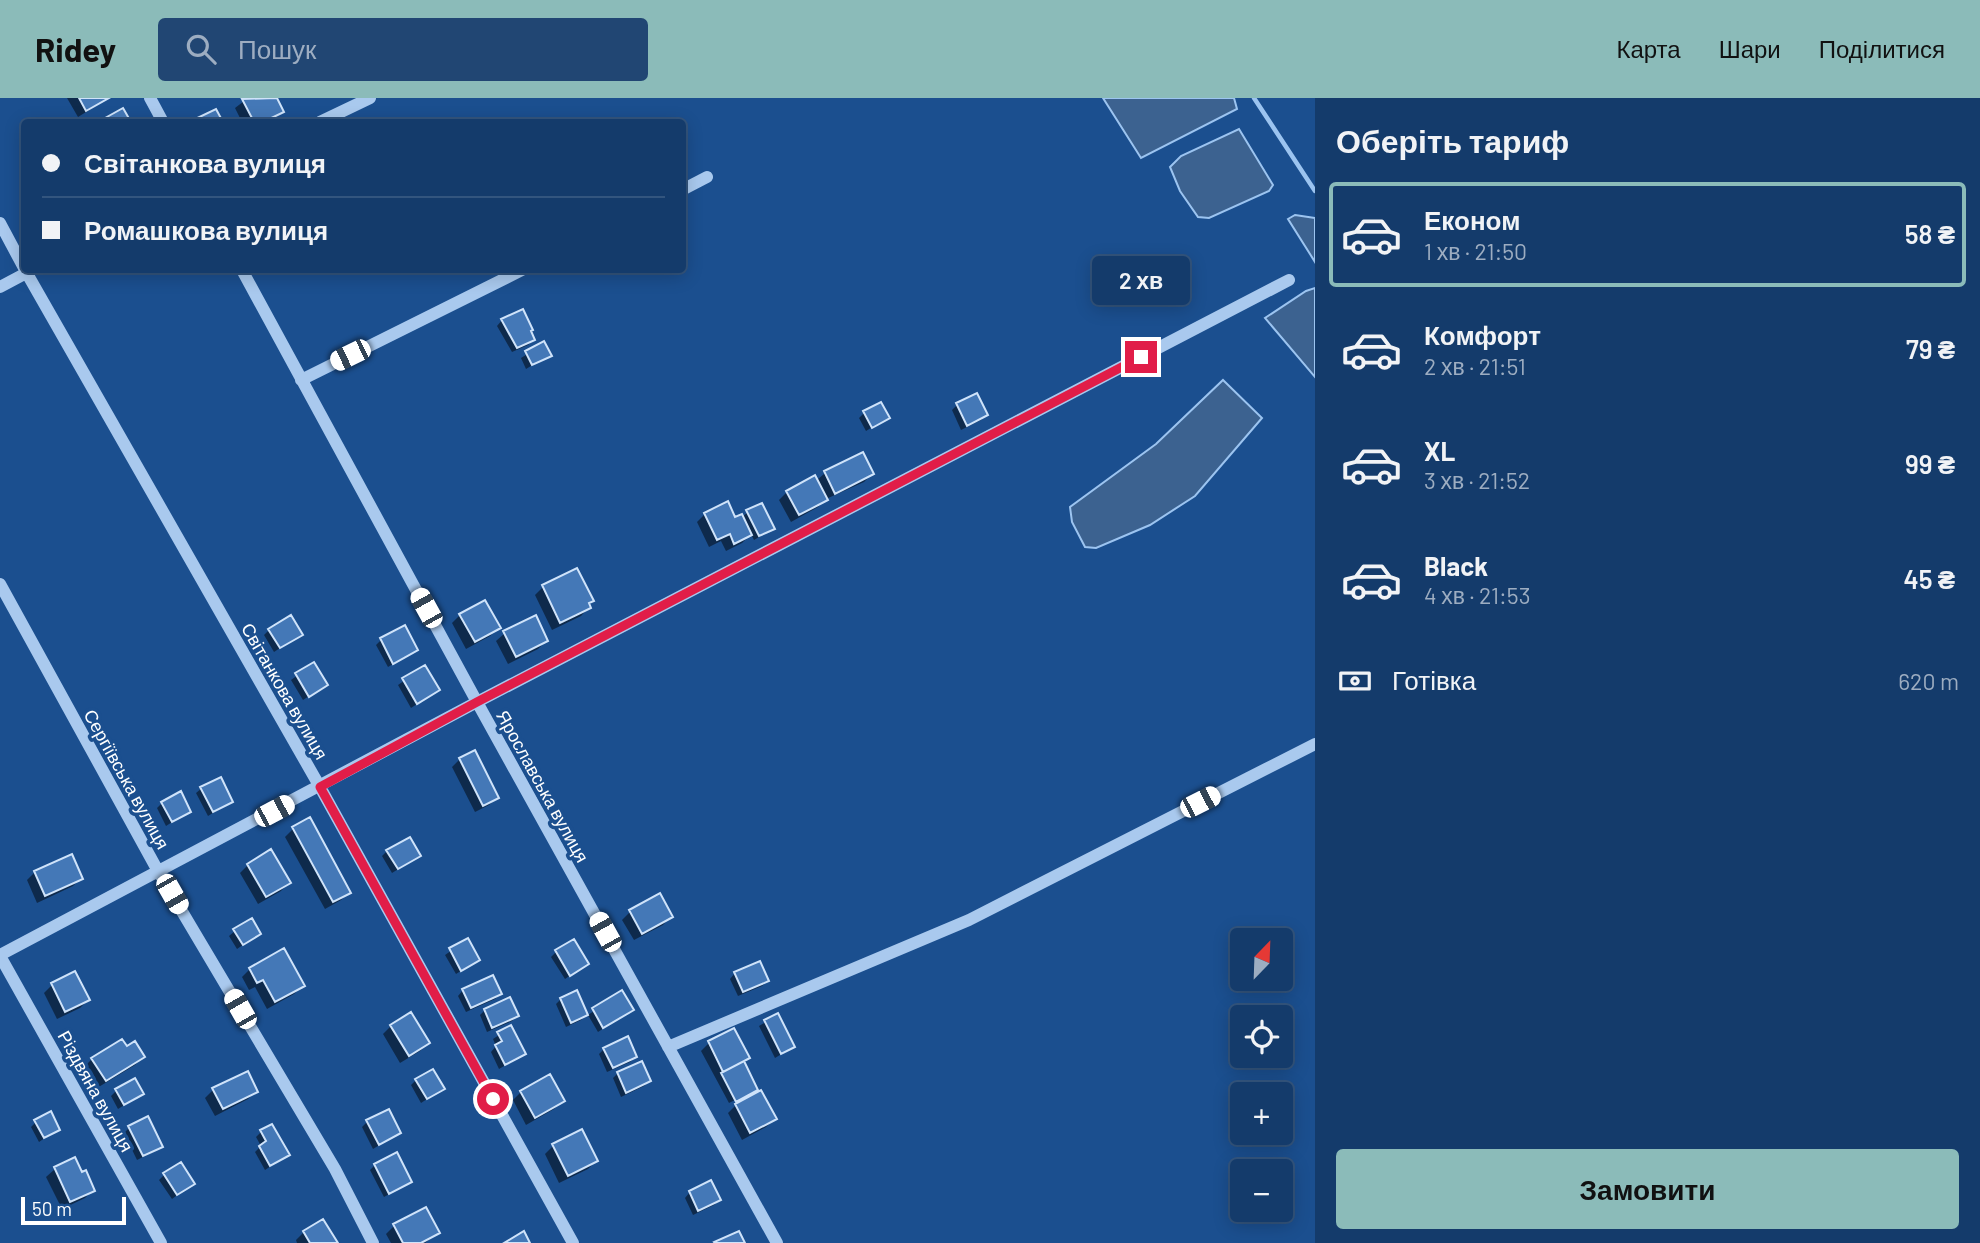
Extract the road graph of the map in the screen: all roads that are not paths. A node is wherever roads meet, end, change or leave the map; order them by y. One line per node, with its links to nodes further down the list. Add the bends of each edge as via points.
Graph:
1 (150, 98): 3 (street)
2 (370, 98): 4 (street)
3 (161, 119)
4 (326, 119)
5 (707, 177): 6 (street)
6 (686, 188)
7 (0, 223): 8 (street, Світанкова вулиця)
8 (21, 260)
9 (22, 273): 14 (street)
10 (29, 273): 19 (street, Світанкова вулиця)
11 (244, 273): 15 (street, Ярославська вулиця)
12 (516, 273): 15 (street)
13 (1289, 280): 17 (street)
14 (0, 287)
15 (301, 380): 17 (street, Ярославська вулиця)
16 (0, 584): 20 (street, Сергіївська вулиця)
17 (477, 702): 19 (street); 22 (street, Ярославська вулиця)
18 (1315, 744): 22 (street, via 969,920)
19 (320, 787): 20 (street); 25 (street, Світанкова вулиця)
20 (158, 872): 21 (street); 24 (street, Сергіївська вулиця, via 335,1169)
21 (0, 955): 23 (street, Різдвяна вулиця)
22 (668, 1047): 26 (street, Ярославська вулиця)
23 (161, 1243)
24 (373, 1243)
25 (573, 1243)
26 (777, 1243)

